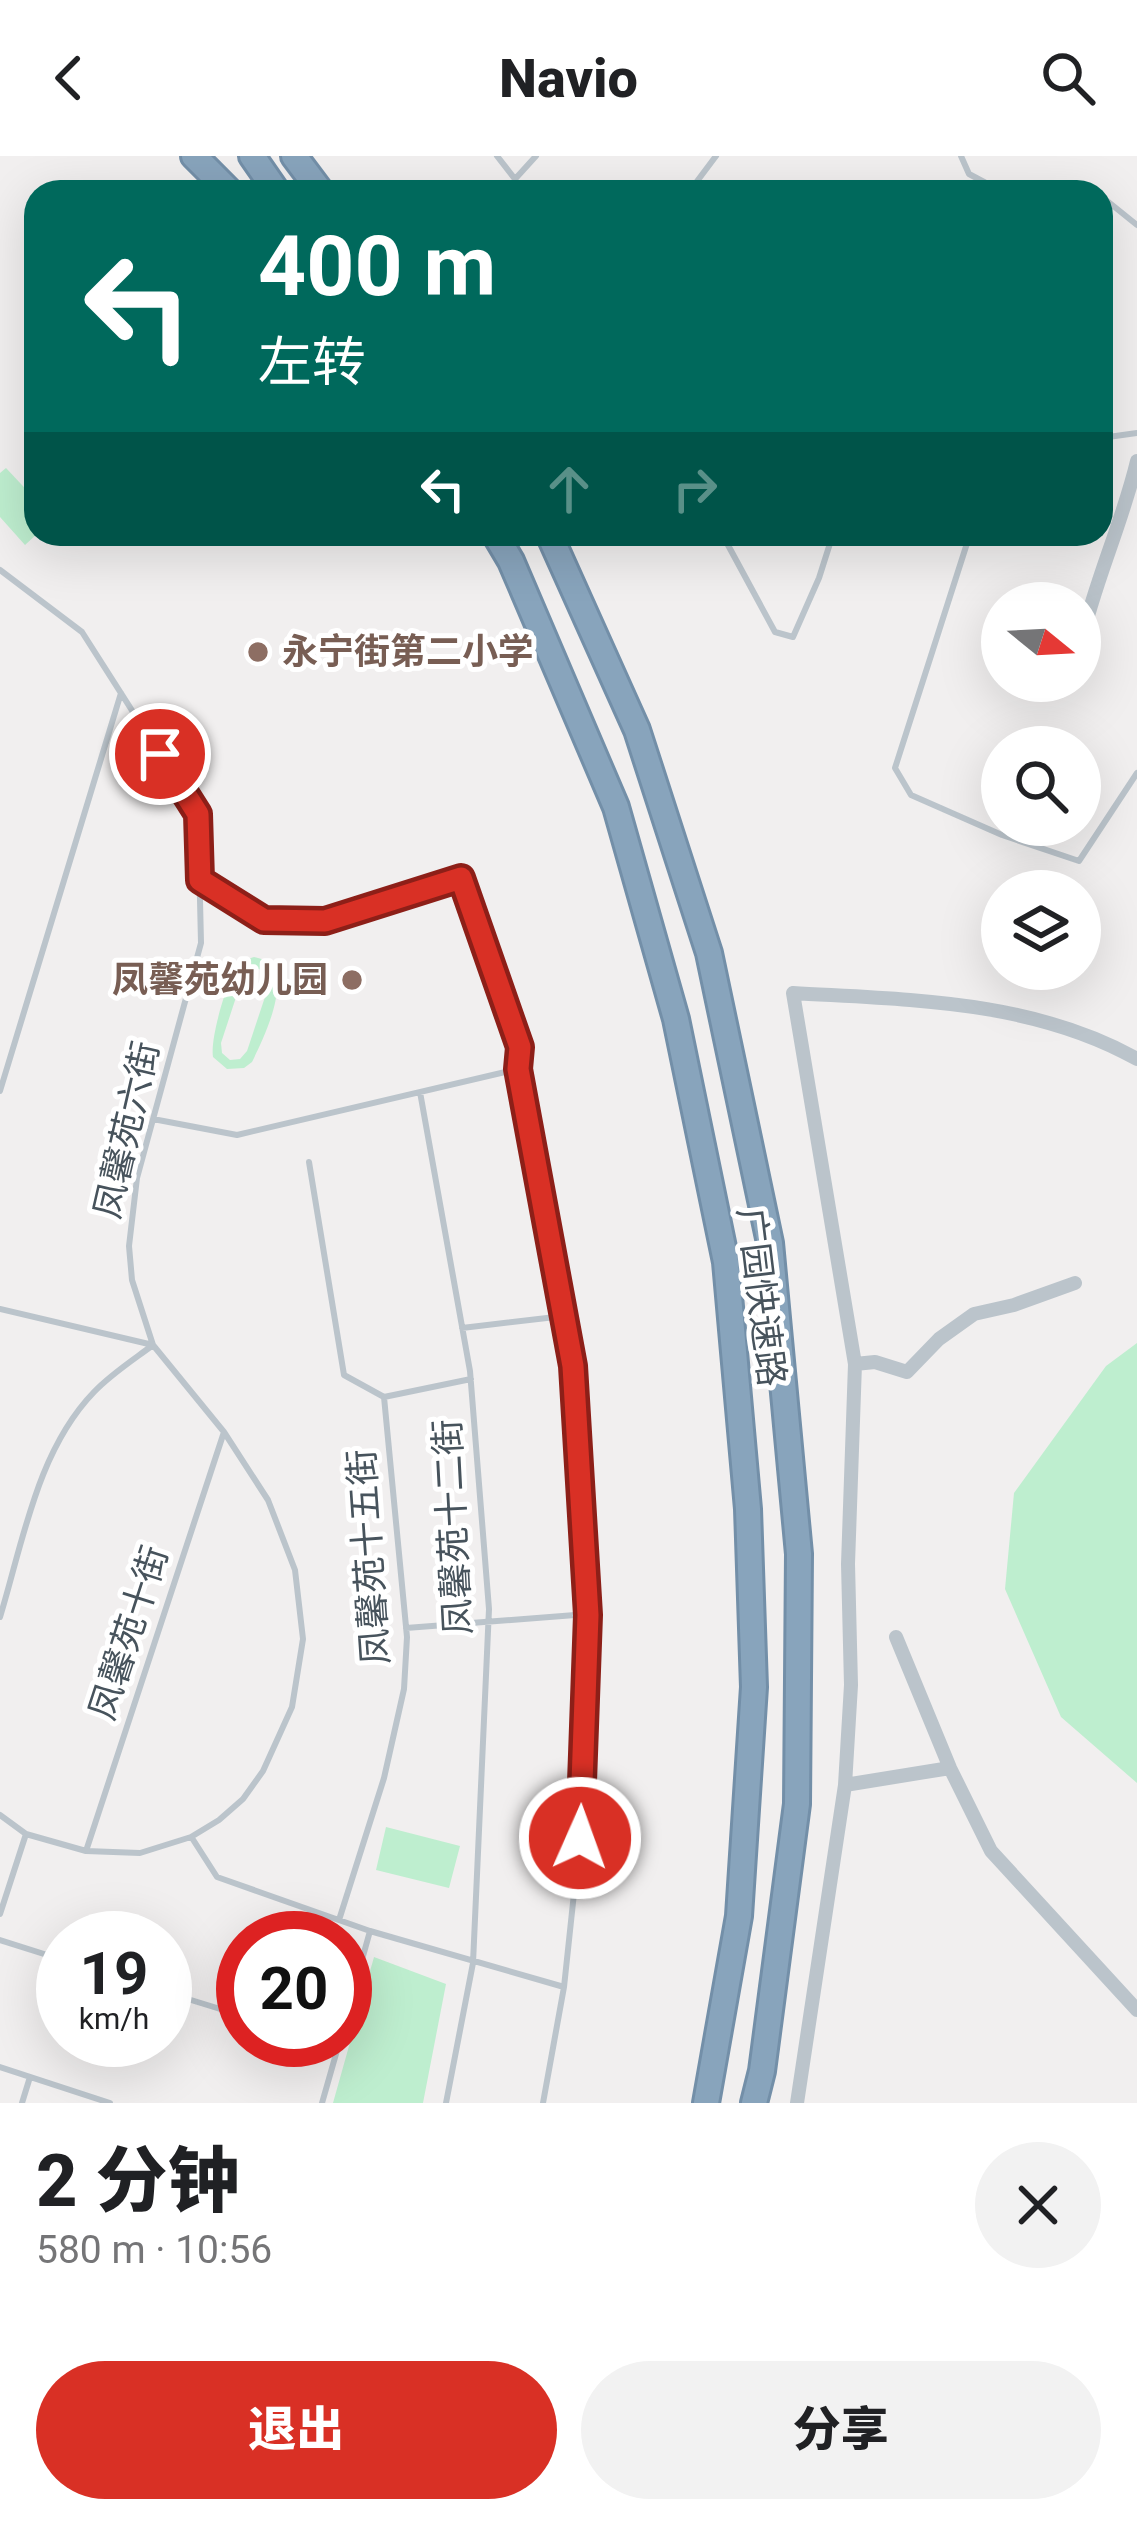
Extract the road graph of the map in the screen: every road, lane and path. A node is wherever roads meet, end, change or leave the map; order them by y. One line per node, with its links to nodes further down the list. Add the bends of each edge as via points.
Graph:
1 (194, 156): 7 (highway)
2 (293, 156): 8 (highway)
3 (497, 156): 6 (lane)
4 (536, 156): 6 (lane)
5 (962, 156): 9 (lane)
6 (515, 178)
7 (218, 180)
8 (312, 180)
9 (980, 180)
10 (1113, 206): 11 (lane)
11 (1137, 225)
12 (1137, 461): 13 (street)
13 (1113, 539)
14 (502, 546): 68 (highway, 广园快速路, via 616,807 676,1019 726,1262 754,1687 739,1916)
15 (554, 546): 69 (highway, 广园快速路, via 637,730 709,953 770,1244 799,1554 798,1781)
16 (728, 546): 17 (lane, via 775,632 793,638)
17 (829, 546)
18 (966, 546): 23 (lane, via 895,768 911,796 1079,862)
19 (1110, 546): 21 (street)
20 (0, 569): 22 (lane, 凤馨苑六街, via 82,632)
21 (1097, 582)
22 (121, 693): 24 (lane, 凤馨苑六街, via 198,814); 27 (lane)
23 (1137, 773)
24 (200, 880): 26 (lane, via 264,920 325,921 461,878 520,1047); 29 (lane, 凤馨苑六街, via 201,943)
25 (1137, 1059): 36 (street, via 1025,1016 793,993)
26 (518, 1069): 28 (lane); 33 (lane)
27 (0, 1091)
28 (420, 1092): 29 (lane, via 237,1135); 34 (lane, 凤馨苑十二街)
29 (153, 1119): 35 (lane, 凤馨苑六街, via 129,1246)
30 (309, 1162): 38 (lane, via 344,1376)
31 (1075, 1283): 36 (street, via 974,1314 907,1372)
32 (0, 1309): 35 (lane)
33 (564, 1316): 34 (lane); 40 (lane)
34 (463, 1328): 37 (lane, 凤馨苑十二街)
35 (153, 1345): 39 (lane, 凤馨苑六街); 41 (lane, via 95,1390 61,1436)
36 (855, 1364): 46 (street)
37 (471, 1379): 38 (lane); 42 (lane, 凤馨苑十二街)
38 (384, 1396): 43 (lane, 凤馨苑十五街)
39 (224, 1432): 49 (lane, 凤馨苑六街, via 284,1537 303,1639 292,1707 263,1771 231,1810); 50 (lane, 凤馨苑十街)
40 (588, 1615): 42 (lane); 58 (lane, via 580,1838)
41 (0, 1617)
42 (488, 1622): 43 (lane); 57 (lane, 凤馨苑十二街)
43 (406, 1628): 52 (lane, 凤馨苑十五街, via 404,1689 384,1778)
44 (896, 1637): 45 (street)
45 (950, 1768): 46 (street); 59 (street, via 991,1852)
46 (845, 1785): 70 (street)
47 (0, 1815): 48 (lane)
48 (26, 1834): 50 (lane); 53 (lane)
49 (191, 1838): 50 (lane, via 140,1853); 51 (lane, via 218,1877)
50 (86, 1851)
51 (314, 1911)
52 (342, 1911)
53 (0, 1914)
54 (372, 1932): 57 (lane)
55 (0, 1940): 56 (lane)
56 (36, 1951)
57 (472, 1963): 58 (lane); 66 (lane, 凤馨苑十二街)
58 (564, 1987): 67 (lane)
59 (1137, 2010)
60 (0, 2067): 62 (lane)
61 (332, 2067): 65 (lane)
62 (30, 2077): 63 (lane); 64 (lane)
63 (22, 2103)
64 (110, 2103)
65 (322, 2103)
66 (446, 2103)
67 (543, 2103)
68 (706, 2103)
69 (755, 2103)
70 (797, 2103)

